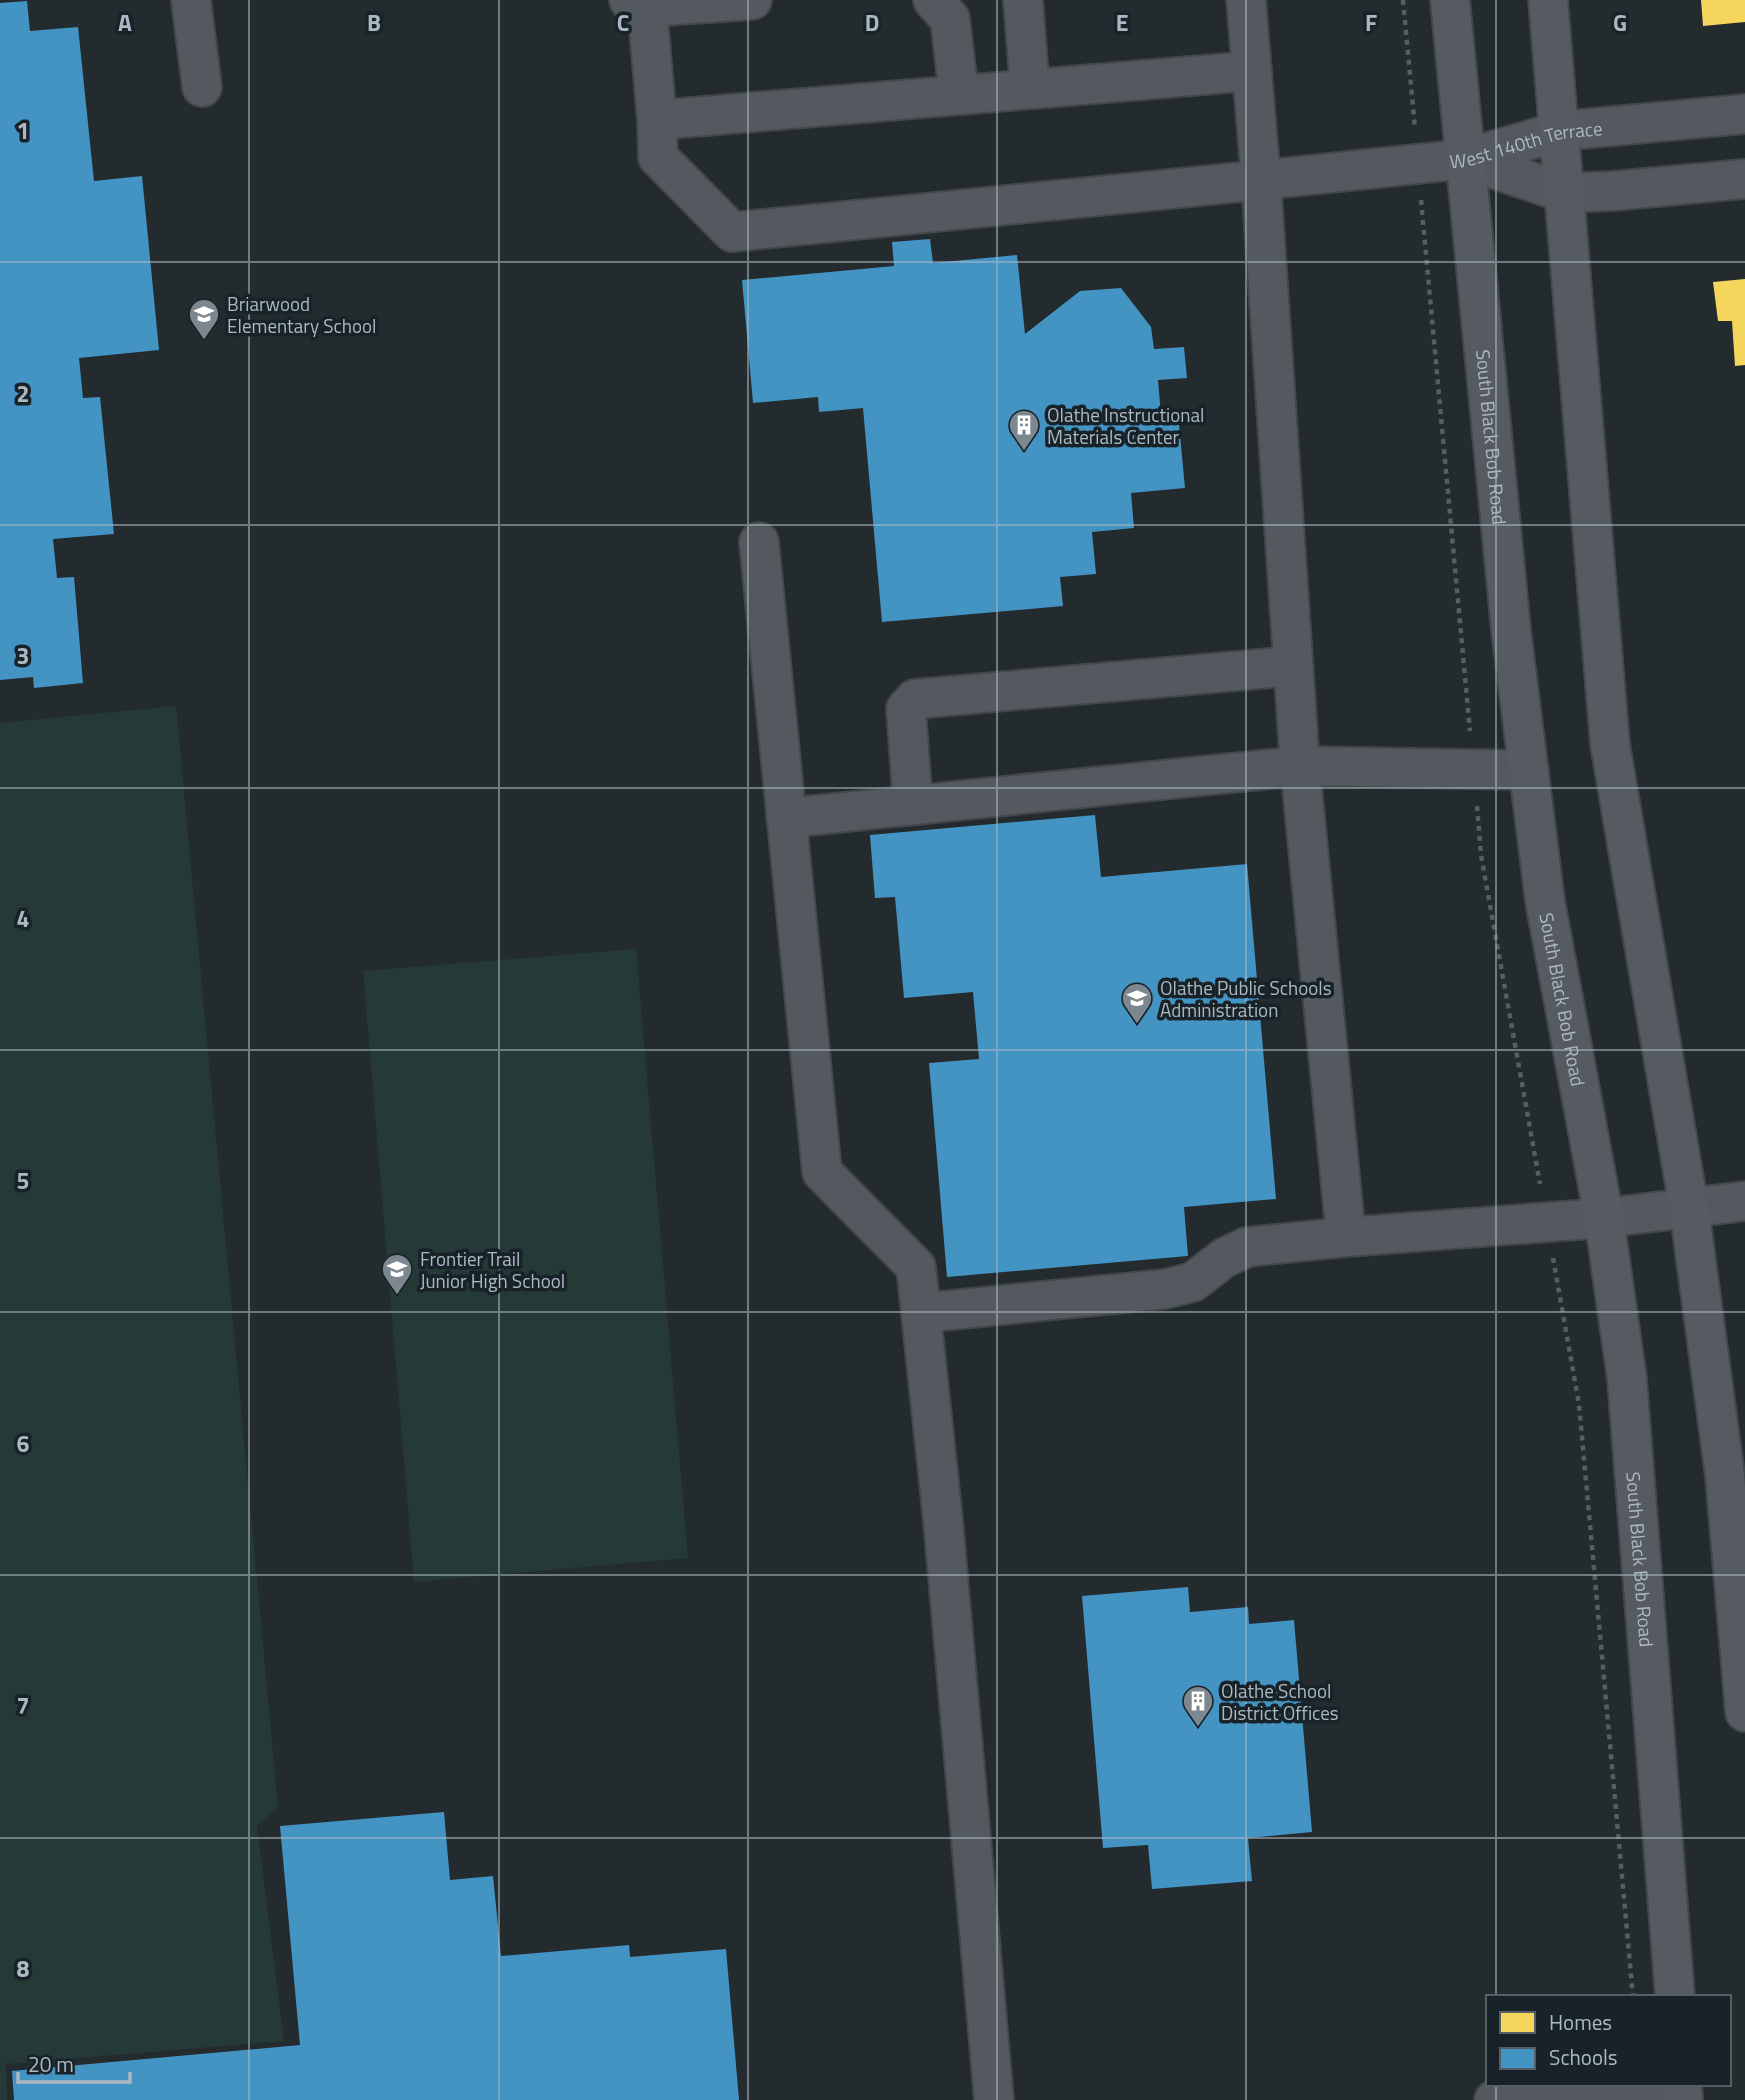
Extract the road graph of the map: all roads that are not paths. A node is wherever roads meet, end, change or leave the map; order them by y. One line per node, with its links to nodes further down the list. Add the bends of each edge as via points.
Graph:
1 (191, 0): 10 (street)
2 (752, 0): 8 (street)
3 (933, 0): 12 (street, via 950,19)
4 (1023, 0): 11 (street)
5 (1246, 0): 9 (street)
6 (1450, 0): 16 (main road, South Black Bob Road)
7 (1548, 0): 15 (main road)
8 (638, 3): 14 (street)
9 (1252, 71): 11 (street); 18 (street)
10 (202, 87)
11 (1030, 89): 12 (street)
12 (959, 95): 14 (street)
13 (1745, 114): 15 (street, West 140th Terrace)
14 (657, 120): 18 (street, via 658,157 732,232)
15 (1560, 131): 16 (street, West 140th Terrace); 19 (main road)
16 (1465, 159): 18 (street); 19 (street, West 140th Terrace); 23 (main road, South Black Bob Road)
17 (1745, 179): 19 (street, West 140th Terrace)
18 (1261, 180): 21 (street)
19 (1565, 193): 27 (main road, via 1610,744)
20 (759, 542): 25 (street)
21 (1293, 666): 22 (street); 24 (street, via 915,699 906,709)
22 (1300, 766): 23 (street); 24 (street); 29 (street)
23 (1529, 770): 28 (main road, South Black Bob Road, via 1545,901)
24 (914, 805): 25 (street)
25 (786, 818): 30 (street, via 822,1172 916,1267)
26 (1745, 1201): 27 (street)
27 (1689, 1208): 28 (street); 31 (main road, via 1726,1476)
28 (1604, 1219): 29 (street); 32 (main road, South Black Bob Road, via 1627,1379)
29 (1346, 1237): 30 (street, via 1247,1247 1193,1282 1165,1289)
30 (921, 1313): 34 (street)
31 (1745, 1712)
32 (1675, 1995)
33 (1652, 2086): 35 (street)
34 (994, 2100)
35 (1494, 2100)

